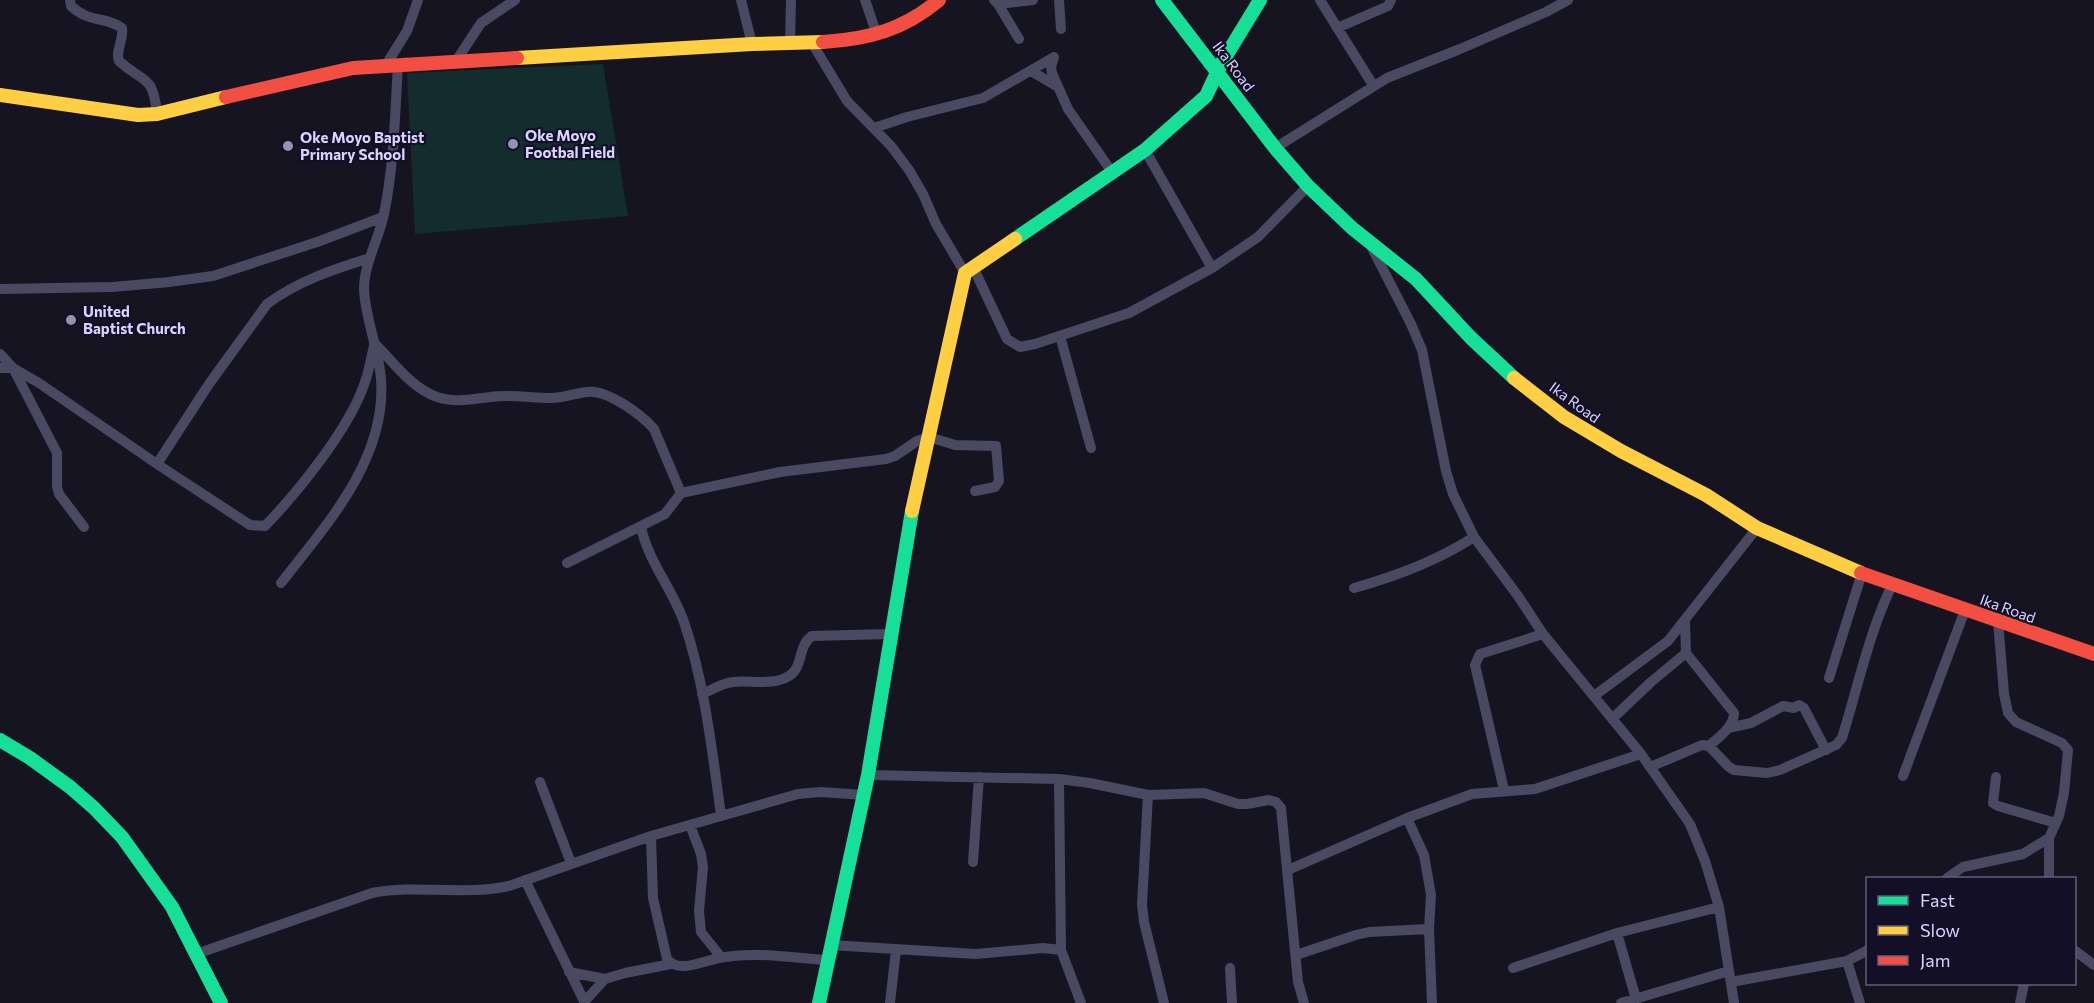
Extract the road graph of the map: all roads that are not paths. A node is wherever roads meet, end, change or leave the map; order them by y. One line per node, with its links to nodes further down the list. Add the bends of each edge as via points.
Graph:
1 (70, 0): 30 (street, via 70,6 78,13 122,28 118,61 153,88)
2 (418, 0): 24 (street)
3 (515, 0): 23 (street, via 481,23)
4 (741, 0): 22 (street)
5 (790, 0): 20 (street)
6 (865, 0): 18 (street)
7 (939, 0): 18 (street, via 909,23)
8 (1033, 0): 15 (street)
9 (1059, 0): 16 (street)
10 (1162, 0): 26 (street, Ika Road)
11 (1260, 0): 26 (street)
12 (1320, 0): 17 (street)
13 (1391, 0): 17 (street, via 1388,6)
14 (1568, 0): 27 (street)
15 (996, 2): 19 (street)
16 (1060, 28)
17 (1337, 28): 27 (street)
18 (877, 35): 21 (street)
19 (1018, 39)
20 (790, 43): 21 (street); 22 (street)
21 (812, 43): 31 (street, via 847,101)
22 (752, 44): 23 (street)
23 (456, 61): 24 (street)
24 (392, 65): 30 (street, via 330,72); 36 (street, via 393,168)
25 (1030, 71): 28 (street); 28 (street, via 1054,57 1051,67); 31 (street, via 982,98)
26 (1218, 72): 32 (street, Ika Road); 33 (street, via 1206,96)
27 (1373, 85): 32 (street)
28 (1058, 87): 34 (street, via 1068,109)
29 (0, 95): 30 (street, via 128,114)
30 (157, 114)
31 (874, 128): 40 (street, via 909,170 936,224)
32 (1275, 148): 35 (street, Ika Road)
33 (1145, 150): 34 (street); 39 (street)
34 (1112, 172): 40 (street)
35 (1308, 186): 37 (street, Ika Road); 39 (street, via 1258,237)
36 (383, 217): 38 (street); 41 (street, via 213,276 113,286)
37 (1368, 240): 54 (street, Ika Road, via 1416,279 1505,370 1564,417 1621,452 1706,495); 55 (street, via 1422,350 1446,471)
38 (370, 258): 43 (street, via 364,289); 49 (street, via 323,273 267,304)
39 (1212, 268): 42 (street, via 1129,313)
40 (969, 270): 42 (street, via 1013,344 1020,347); 47 (street)
41 (0, 289)
42 (1060, 336): 48 (street)
43 (374, 343): 49 (street, via 364,384 345,424 291,499 265,526 250,525); 51 (street, via 415,385 452,401 559,398 589,391 611,397 654,429); 58 (street, via 382,395 362,470)
44 (0, 354): 46 (street)
45 (0, 368): 46 (street)
46 (13, 368): 49 (street); 52 (street, via 57,453 59,494)
47 (929, 437): 50 (street, via 955,445 996,446 999,481 995,488); 51 (street, via 886,459 780,472); 64 (street)
48 (1090, 448)
49 (157, 464)
50 (975, 491)
51 (681, 493): 53 (street, via 665,514)
52 (84, 527)
53 (641, 527): 56 (street); 69 (street, via 644,543 684,621)
54 (1757, 528): 57 (street, Ika Road); 62 (street)
55 (1474, 537): 60 (street, via 1428,562); 65 (street)
56 (567, 563)
57 (1862, 573): 59 (street, Ika Road); 68 (street)
58 (281, 583)
59 (1893, 583): 61 (street, Ika Road); 75 (street, via 1881,609 1842,738)
60 (1354, 588)
61 (1965, 610): 63 (street, Ika Road); 79 (street)
62 (1685, 621): 66 (street); 70 (street, via 1663,646)
63 (1998, 621): 67 (street, Ika Road); 89 (street, via 2008,713 2016,722 2062,743 2068,750 2064,793)
64 (890, 634): 69 (street, via 812,636 802,646 792,675 778,681 728,683); 78 (street)
65 (1543, 634): 70 (street); 84 (street, via 1480,654 1475,665)
66 (1686, 653): 71 (street); 72 (street, via 1734,713)
67 (2094, 654)
68 (1829, 678)
69 (702, 694): 87 (street)
70 (1594, 696): 71 (street)
71 (1612, 718): 76 (street)
72 (1728, 728): 74 (street); 75 (street, via 1751,723 1783,706 1799,705)
73 (0, 740): 108 (street, via 51,773 122,837 172,907)
74 (1709, 746): 75 (street, via 1734,770 1767,773); 77 (street, via 1694,747)
75 (1826, 750)
76 (1641, 754): 77 (street); 84 (street, via 1535,789)
77 (1650, 767): 99 (street, via 1690,824)
78 (868, 775): 80 (street); 85 (street)
79 (1904, 776)
80 (979, 777): 82 (street); 93 (street)
81 (1996, 777): 89 (street, via 1993,803)
82 (1059, 779): 86 (street); 101 (street)
83 (540, 782): 94 (street)
84 (1504, 790): 88 (street, via 1472,794)
85 (864, 795): 87 (street, via 798,794); 103 (street)
86 (1148, 795): 95 (street, via 1195,792 1238,804 1276,802 1281,808); 128 (street, via 1142,905)
87 (721, 815): 90 (street)
88 (1407, 818): 95 (street); 100 (street, via 1426,861 1431,895)
89 (2056, 823): 92 (street)
90 (690, 825): 91 (street); 111 (street, via 703,867 699,911 702,932)
91 (651, 836): 94 (street); 114 (street, via 653,898)
92 (2049, 838): 96 (street, via 2024,854 1963,867); 97 (street)
93 (973, 862)
94 (571, 863): 98 (street)
95 (1288, 870): 110 (street)
96 (1950, 877)
97 (2049, 877)
98 (525, 880): 108 (street, via 474,891 372,893); 118 (street)
99 (1719, 907): 102 (street); 119 (street)
100 (1429, 929): 110 (street, via 1362,933); 131 (street)
101 (1060, 933): 104 (street); 106 (street)
102 (1617, 933): 117 (street); 122 (street)
103 (830, 945): 105 (street); 112 (street)
104 (1043, 948): 105 (street, via 985,954); 106 (street)
105 (896, 950): 126 (street)
106 (1061, 950): 127 (street)
107 (1866, 951): 113 (street)
108 (196, 954): 123 (street)
109 (2076, 954): 115 (street)
110 (1296, 956): 130 (street)
111 (722, 957): 112 (street); 114 (street, via 679,967)
112 (828, 960): 125 (street)
113 (1847, 961): 119 (street); 134 (street)
114 (671, 964): 120 (street)
115 (2094, 965)
116 (1230, 968): 129 (street)
117 (1513, 968)
118 (569, 972): 120 (street); 124 (street)
119 (1730, 977): 122 (street); 133 (street)
120 (605, 979): 124 (street)
121 (2024, 985): 135 (street)
122 (1636, 999): 132 (street)
123 (221, 1003)
124 (585, 1003)
125 (819, 1003)
126 (890, 1003)
127 (1081, 1003)
128 (1164, 1003)
129 (1232, 1003)
130 (1304, 1003)
131 (1432, 1003)
132 (1621, 1003)
133 (1734, 1003)
134 (1860, 1003)
135 (2020, 1003)

